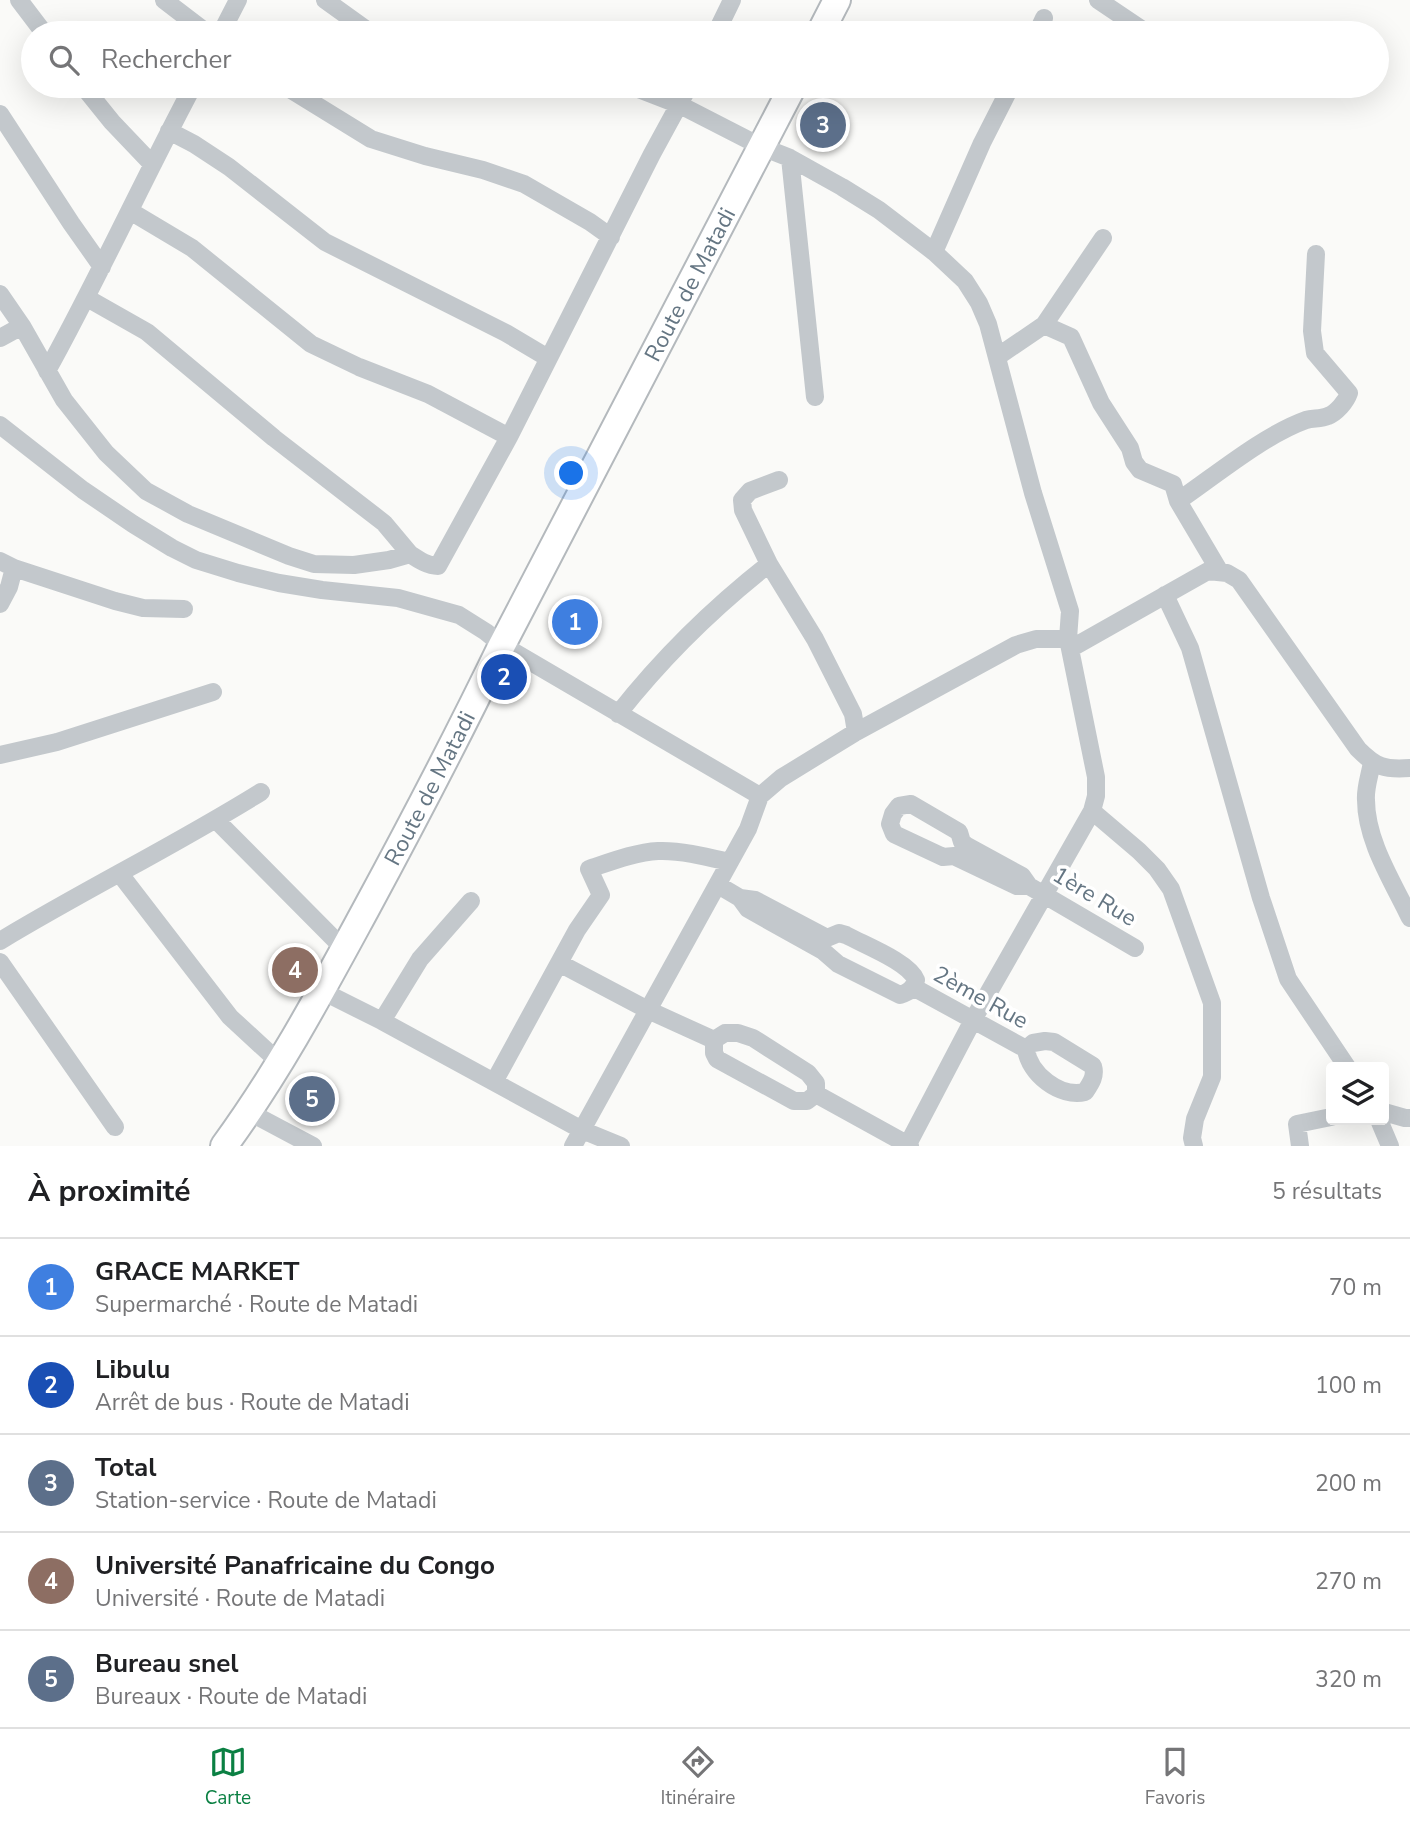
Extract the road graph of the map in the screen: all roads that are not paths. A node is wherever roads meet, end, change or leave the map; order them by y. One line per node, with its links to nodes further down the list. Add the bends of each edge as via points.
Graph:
1 (19, 0): 8 (street)
2 (164, 0): 9 (street)
3 (238, 0): 10 (street)
4 (325, 0): 11 (street)
5 (732, 0): 12 (street)
6 (837, 0): 13 (highway)
7 (1098, 0): 14 (street)
8 (35, 21)
9 (191, 21)
10 (227, 21)
11 (354, 21)
12 (722, 21)
13 (826, 21)
14 (1129, 21)
15 (92, 98): 27 (street)
16 (187, 98): 24 (street)
17 (304, 98): 29 (street, via 371,139 524,184)
18 (662, 98): 22 (street)
19 (683, 98): 22 (street)
20 (787, 98): 25 (highway, Route de Matadi)
21 (1005, 98): 31 (street)
22 (680, 105): 25 (street); 29 (street)
23 (0, 114): 33 (street)
24 (169, 131): 27 (street); 40 (street, via 229,167 326,242)
25 (762, 147): 26 (street); 55 (highway, Route de Matadi)
26 (790, 158): 31 (street, via 879,210); 42 (street)
27 (152, 164): 28 (street)
28 (130, 211): 33 (street); 44 (street, via 192,248 312,344 428,394)
29 (611, 237): 40 (street)
30 (1103, 238): 36 (street)
31 (934, 252): 39 (street, via 965,281 979,303)
32 (1316, 254): 46 (street, via 1315,353 1349,393 1346,402 1328,416 1289,427)
33 (102, 267): 35 (street)
34 (0, 294): 37 (street)
35 (87, 298): 41 (street); 47 (street, via 147,332 384,523)
36 (1044, 325): 39 (street); 46 (street, via 1071,337 1134,462 1140,470 1172,484)
37 (22, 326): 38 (street); 41 (street)
38 (0, 338)
39 (997, 357): 54 (street, via 1070,611)
40 (548, 358): 44 (street)
41 (47, 371): 47 (street, via 106,453 146,491 188,514 314,564 354,565)
42 (816, 397)
43 (0, 425): 55 (street, via 83,490 196,560 279,583 398,598 459,615)
44 (509, 437): 47 (street, via 438,566)
45 (779, 480): 49 (street, via 750,491 743,500 743,510)
46 (1178, 501): 50 (street)
47 (410, 554)
48 (7, 564): 52 (street, via 9,587); 53 (street, via 115,601 143,608)
49 (769, 564): 57 (street, via 671,652); 58 (street, via 815,639 853,714)
50 (1220, 572): 51 (street, via 1208,571); 60 (street, via 1239,580)
51 (1165, 595): 54 (street); 86 (street, via 1190,648 1288,979)
52 (0, 604)
53 (184, 609)
54 (1069, 644): 58 (street, via 1036,639 1016,645); 64 (street, via 1096,777)
55 (502, 645): 57 (street); 76 (highway, Route de Matadi)
56 (213, 692): 59 (street, via 57,742)
57 (618, 714): 63 (street)
58 (856, 732): 63 (street)
59 (0, 755)
60 (1372, 762): 61 (street, via 1392,769); 72 (street, via 1365,798 1371,837)
61 (1410, 768)
62 (261, 792): 65 (street)
63 (760, 796): 67 (street)
64 (1092, 811): 70 (street); 102 (street, via 1139,851 1171,889 1212,1003 1212,1077 1195,1119)
65 (216, 820): 68 (street); 76 (street)
66 (963, 852): 70 (street, 1ère Rue, via 1022,876)
67 (729, 862): 69 (street); 78 (street, via 658,851 589,869 601,895)
68 (120, 874): 74 (street); 87 (street, via 230,1017)
69 (718, 885): 73 (street, via 740,898 755,900); 81 (street)
70 (1036, 890): 75 (street, 1ère Rue); 82 (street)
71 (471, 901): 83 (street, via 420,959)
72 (1410, 918)
73 (817, 940): 79 (street, via 838,964 901,995); 79 (street, via 846,935 904,965 916,981)
74 (0, 941)
75 (1135, 948)
76 (344, 949): 80 (highway, Route de Matadi)
77 (0, 962): 95 (street)
78 (559, 963): 81 (street); 88 (street)
79 (913, 988): 82 (street, 2ème Rue)
80 (322, 992): 83 (street); 87 (highway, Route de Matadi)
81 (648, 1010): 84 (street); 96 (street)
82 (973, 1020): 85 (street, 2ème Rue); 101 (street)
83 (382, 1021): 88 (street)
84 (714, 1040): 89 (street, via 725,1033 753,1038 808,1073 816,1083); 89 (street, via 718,1059 794,1101 807,1101)
85 (1026, 1049)
86 (1344, 1062)
87 (280, 1063): 90 (highway, Route de Matadi)
88 (494, 1082): 96 (street)
89 (816, 1094): 101 (street)
90 (249, 1112): 97 (highway, Route de Matadi); 98 (street)
91 (1389, 1113): 93 (street)
92 (1326, 1118): 103 (street, via 1297,1124)
93 (1410, 1118)
94 (1381, 1125): 104 (street)
95 (115, 1127)
96 (595, 1138): 99 (street); 100 (street)
97 (224, 1146)
98 (313, 1146)
99 (573, 1146)
100 (621, 1146)
101 (908, 1146)
102 (1194, 1146)
103 (1300, 1146)
104 (1390, 1146)

